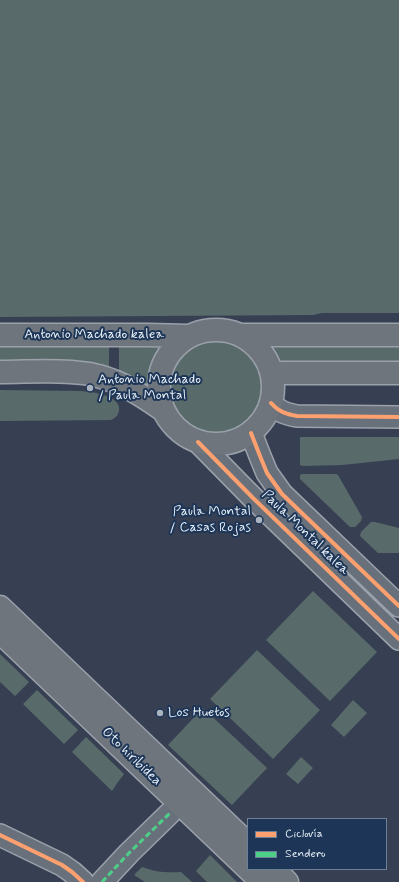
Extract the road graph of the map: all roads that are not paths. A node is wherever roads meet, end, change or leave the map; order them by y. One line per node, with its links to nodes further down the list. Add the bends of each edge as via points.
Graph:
1 (0, 335): 4 (main road, Antonio Machado kalea)
2 (240, 335): 3 (main road); 4 (main road, via 214,329); 6 (main road, via 254,344 265,357)
3 (399, 335)
4 (189, 336): 9 (main road, via 175,346 165,360 159,376 158,393)
5 (0, 372): 9 (main road, via 60,371 93,374 120,383)
6 (272, 373): 7 (main road); 8 (main road, via 274,383)
7 (399, 373)
8 (271, 404): 10 (street, via 281,412 297,416); 11 (main road, via 267,414)
9 (163, 410): 12 (main road, via 177,429)
10 (399, 417)
11 (251, 433): 12 (main road, via 226,444); 13 (street, Paula Montal kalea, via 267,473 282,494)
12 (198, 442): 16 (street, Paula Montal kalea)
13 (399, 606)
14 (0, 607): 19 (main road, Oto hiribidea)
15 (0, 632): 20 (main road, Oto hiribidea)
16 (399, 639)
17 (170, 813): 24 (street)
18 (0, 835): 23 (street, via 62,865)
19 (247, 843)
20 (247, 868)
21 (249, 870): 25 (main road, Oto hiribidea)
22 (275, 870): 26 (main road)
23 (83, 882)
24 (102, 882)
25 (262, 882)
26 (287, 882)

